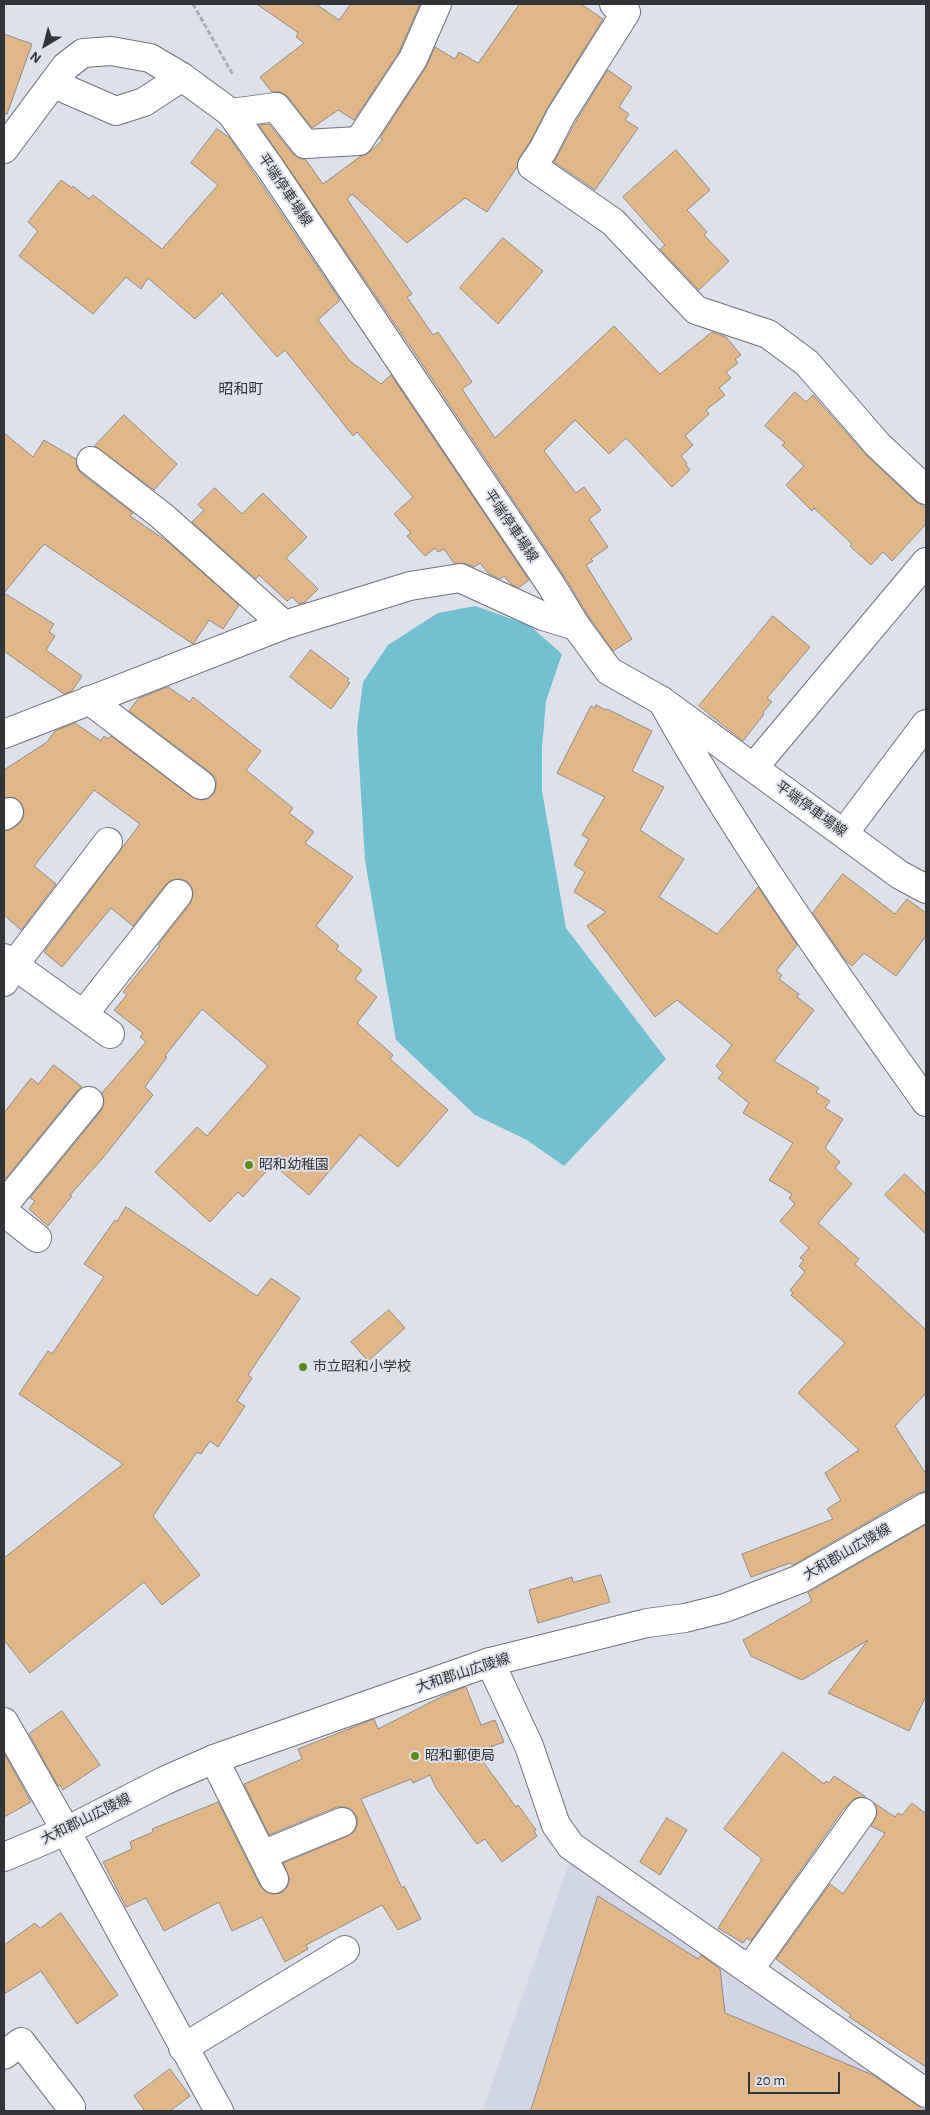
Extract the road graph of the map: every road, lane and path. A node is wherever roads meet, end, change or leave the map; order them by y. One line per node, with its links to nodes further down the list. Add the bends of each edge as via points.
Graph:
1 (193, 4): 6 (path, via 238,85)
2 (437, 4): 6 (street, via 413,59 359,141 305,144 276,107)
3 (614, 4): 9 (street, via 626,12 532,166 613,222 696,310 768,334 807,362 878,445)
4 (182, 77): 5 (street, via 144,102 116,111); 5 (street, 平端停車場線, via 150,58 110,51 83,53 66,66); 6 (street, 平端停車場線)
5 (54, 84): 7 (street, 平端停車場線)
6 (232, 113): 12 (street, 平端停車場線)
7 (4, 149)
8 (91, 461): 11 (street, via 162,516)
9 (926, 490)
10 (926, 562): 17 (street)
11 (284, 625): 12 (street, via 410,586 460,578 543,616); 13 (street)
12 (576, 626): 14 (street, 平端停車場線, via 609,671)
13 (89, 700): 16 (street); 18 (street)
14 (662, 701): 17 (street, 平端停車場線); 27 (street, via 766,869)
15 (926, 724): 19 (street)
16 (4, 734)
17 (754, 767): 19 (street, 平端停車場線)
18 (201, 785)
19 (844, 833): 21 (street, 平端停車場線, via 900,875)
20 (108, 842): 23 (street)
21 (926, 889)
22 (178, 894): 24 (street)
23 (7, 968): 24 (street)
24 (83, 1015): 25 (street)
25 (110, 1034)
26 (88, 1101): 28 (street)
27 (926, 1102)
28 (4, 1205)
29 (4, 1212): 30 (street)
30 (38, 1238)
31 (926, 1507): 32 (street, 大和郡山広陵線, via 800,1579 725,1608 685,1618 647,1622)
32 (490, 1662): 34 (street, 大和郡山広陵線); 40 (street, via 529,1746 556,1825 572,1846)
33 (4, 1722): 37 (street)
34 (214, 1759): 36 (street, via 268,1867); 37 (street, 大和郡山広陵線)
35 (862, 1812): 40 (street)
36 (342, 1822)
37 (66, 1831): 38 (street, 大和郡山広陵線); 41 (street)
38 (4, 1858)
39 (345, 1950): 41 (street)
40 (749, 1970): 43 (street)
41 (183, 2048): 45 (street)
42 (4, 2055): 44 (street, via 21,2042 72,2107)
43 (926, 2093)
44 (71, 2111)
45 (219, 2111)

